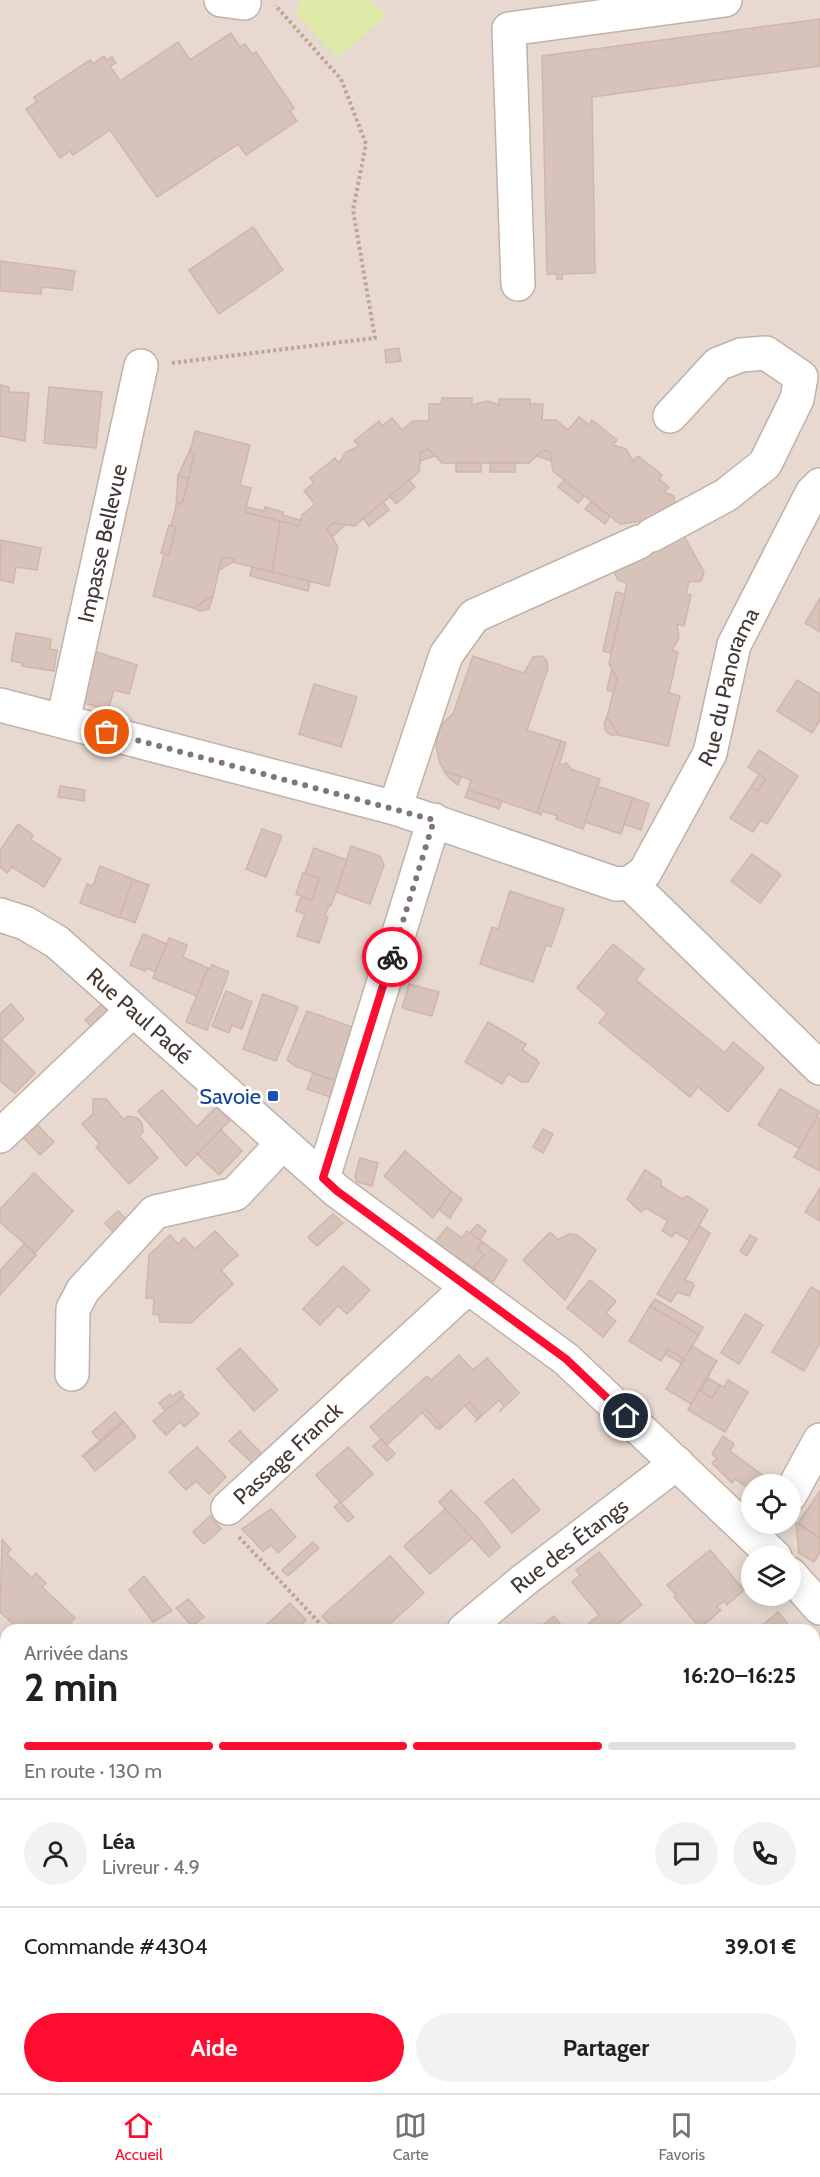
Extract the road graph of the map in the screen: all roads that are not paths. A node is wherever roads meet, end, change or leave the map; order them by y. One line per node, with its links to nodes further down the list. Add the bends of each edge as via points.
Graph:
1 (725, 0): 2 (street, via 509,29)
2 (518, 284)
3 (141, 366): 7 (street, Impasse Bellevue)
4 (670, 416): 8 (street, via 718,364 741,355 766,353 801,377 797,399 765,464 726,495 645,538 474,616 446,655)
5 (820, 485): 10 (street, Rue du Panorama, via 812,493 734,645 711,753 645,872)
6 (0, 705): 7 (street)
7 (63, 721): 8 (street)
8 (395, 808): 9 (street)
9 (434, 820): 10 (street, via 616,884); 16 (street)
10 (630, 883): 13 (street)
11 (0, 915): 12 (street, Rue Paul Padé, via 25,923 57,942)
12 (133, 1010): 14 (street); 15 (street, Rue Paul Padé)
13 (820, 1068)
14 (0, 1136)
15 (282, 1144): 16 (street, Rue Paul Padé); 18 (street, via 235,1194 155,1212 83,1290 73,1309)
16 (323, 1178): 17 (street, Rue Paul Padé)
17 (466, 1289): 20 (street, Rue Paul Padé, via 566,1359); 22 (street, Passage Franck)
18 (72, 1374)
19 (820, 1440): 21 (street)
20 (667, 1454): 23 (street, Rue Paul Padé); 26 (street, Rue des Étangs)
21 (801, 1475)
22 (228, 1508)
23 (770, 1540)
24 (801, 1587): 25 (street)
25 (820, 1608)
26 (471, 1624)

